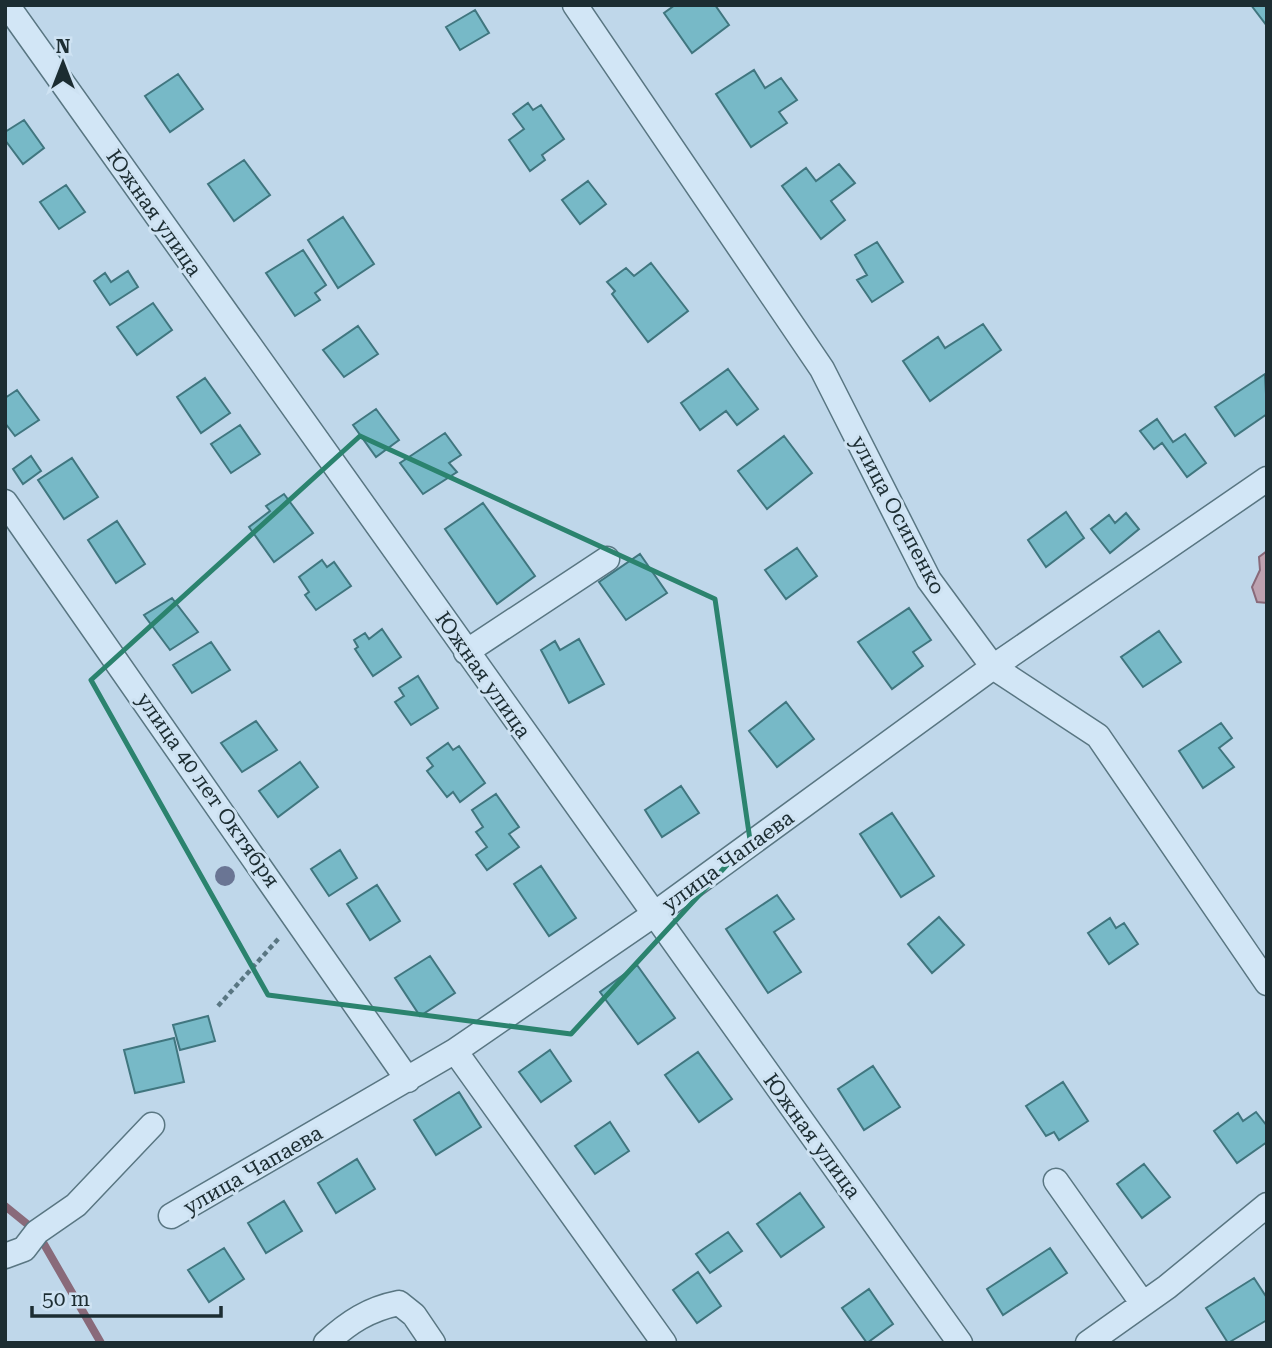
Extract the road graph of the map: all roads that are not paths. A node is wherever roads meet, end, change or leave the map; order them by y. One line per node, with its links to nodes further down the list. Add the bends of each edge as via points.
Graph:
1 (7, 5): 6 (street, Южная улица)
2 (575, 5): 7 (street, улица Осипенко, via 822,369 929,580)
3 (1267, 479): 7 (street, улица Чапаева)
4 (5, 502): 11 (street, улица 40 лет Октября)
5 (607, 559): 6 (street)
6 (466, 652): 8 (street, Южная улица)
7 (993, 667): 8 (street, улица Чапаева); 9 (street, улица Осипенко, via 1098,736)
8 (653, 915): 10 (street, улица Чапаева); 21 (street, Южная улица)
9 (1267, 983)
10 (455, 1051): 11 (street, улица Чапаева); 20 (street)
11 (408, 1080): 15 (street, улица Чапаева)
12 (152, 1125): 16 (street, via 76,1205 37,1232 24,1249)
13 (1056, 1181): 17 (street)
14 (1267, 1205): 17 (street)
15 (171, 1216)
16 (5, 1256)
17 (1143, 1304): 22 (street)
18 (327, 1343): 19 (street, via 349,1322 378,1307 399,1303 414,1315)
19 (433, 1343)
20 (664, 1343)
21 (960, 1343)
22 (1088, 1343)

